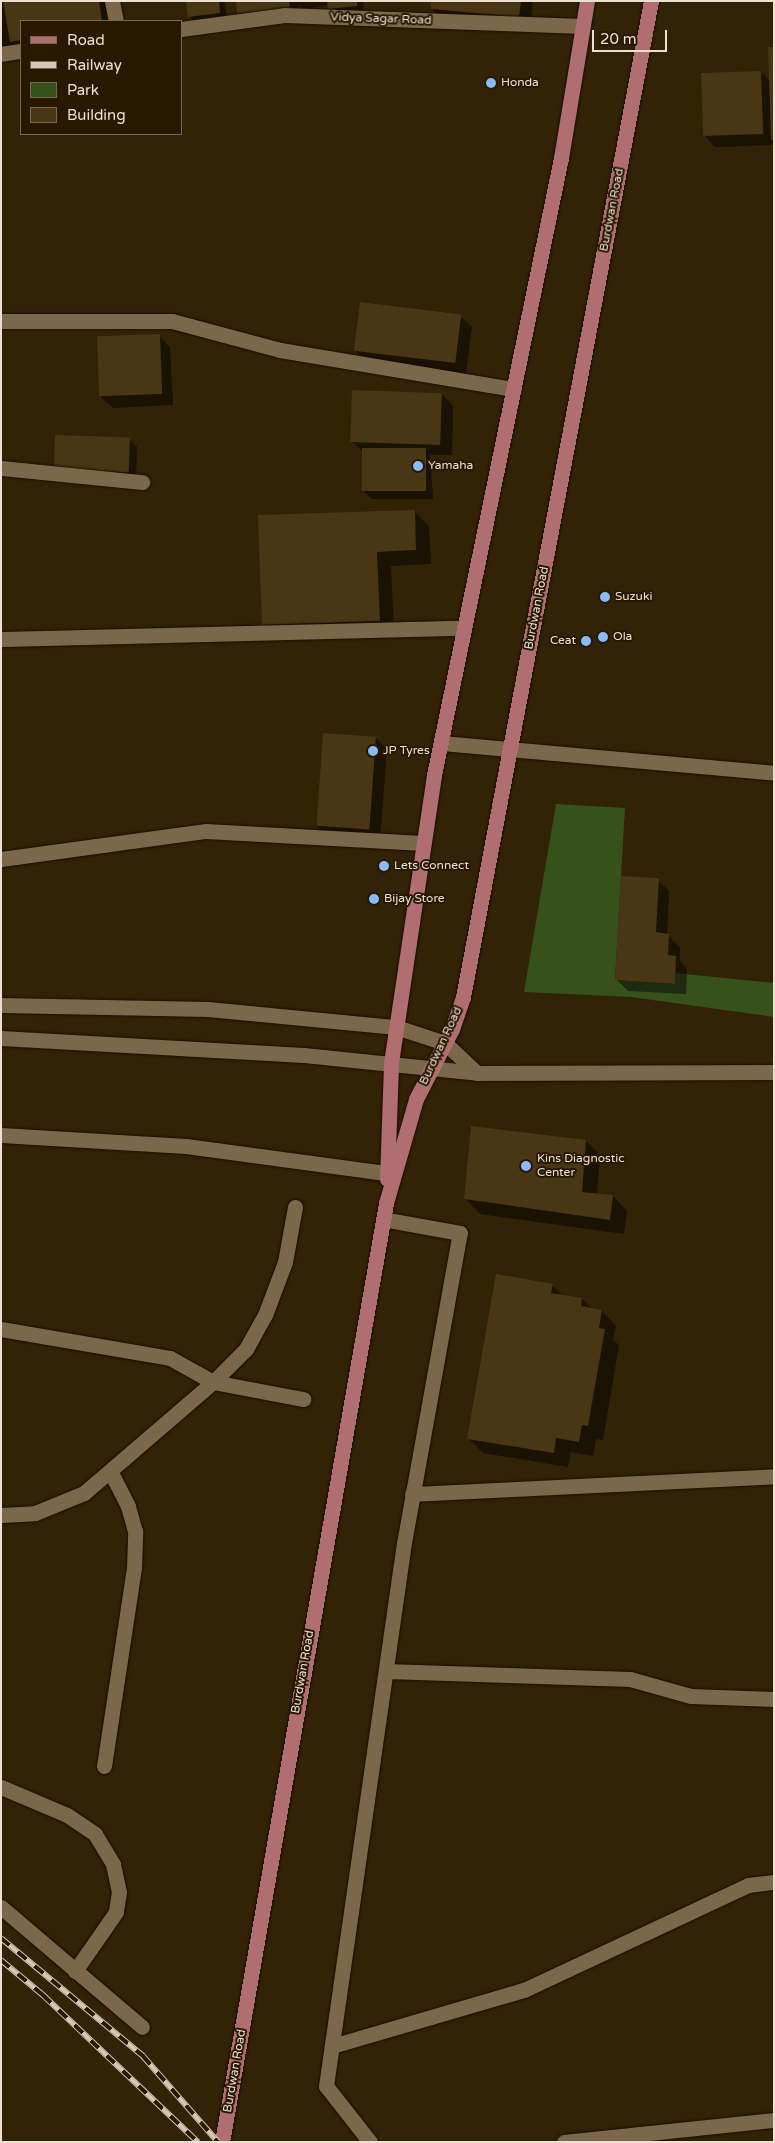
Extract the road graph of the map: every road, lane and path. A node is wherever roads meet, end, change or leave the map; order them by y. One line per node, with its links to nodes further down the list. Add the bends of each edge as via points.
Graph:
1 (112, 1): 4 (street)
2 (587, 1): 5 (main road, Burdwan Road)
3 (652, 1): 16 (main road, Burdwan Road)
4 (116, 20)
5 (582, 26): 6 (street, Vidya Sagar Road, via 284,16); 10 (main road, Burdwan Road, via 561,158)
6 (182, 29)
7 (20, 51): 8 (street)
8 (1, 54)
9 (1, 321): 10 (street, via 172,321 280,350)
10 (514, 389): 13 (main road, Burdwan Road)
11 (1, 468): 12 (street)
12 (142, 482)
13 (464, 628): 14 (street); 15 (main road, Burdwan Road)
14 (1, 639)
15 (441, 743): 16 (street); 18 (main road, Burdwan Road)
16 (510, 751): 17 (street); 23 (main road, Burdwan Road, via 463,997)
17 (774, 773)
18 (423, 843): 19 (street, via 206,831); 21 (main road, Burdwan Road)
19 (1, 859)
20 (1, 1005): 21 (street, via 208,1009)
21 (396, 1027): 23 (street); 24 (main road, Burdwan Road)
22 (1, 1038): 24 (street)
23 (445, 1043): 25 (main road, Burdwan Road); 27 (street)
24 (391, 1063): 25 (street); 29 (main road, Burdwan Road)
25 (434, 1068): 27 (street); 30 (main road, Burdwan Road, via 416,1099)
26 (774, 1072): 27 (street)
27 (477, 1073)
28 (1, 1136): 29 (street, via 186,1146)
29 (387, 1173): 30 (main road, Burdwan Road)
30 (386, 1203): 32 (main road, Burdwan Road)
31 (295, 1208): 34 (street, via 291,1243 265,1315 246,1349)
32 (383, 1219): 38 (street, via 460,1233); 50 (main road, Burdwan Road)
33 (1, 1329): 34 (street, via 170,1358)
34 (213, 1382): 35 (street); 36 (street)
35 (303, 1399)
36 (110, 1471): 39 (street, via 84,1493 35,1513); 42 (street, via 128,1506 135,1531 134,1568)
37 (774, 1476): 38 (street)
38 (412, 1494): 40 (street)
39 (1, 1515)
40 (386, 1671): 41 (street, via 630,1679 691,1696); 48 (street)
41 (774, 1699)
42 (104, 1766)
43 (1, 1787): 46 (street, via 67,1815 95,1834 113,1864 119,1892 116,1912)
44 (774, 1882): 48 (street, via 748,1885 524,1990)
45 (1, 1907): 46 (street)
46 (75, 1971): 47 (street)
47 (142, 2027)
48 (332, 2046): 51 (street, via 326,2086)
49 (774, 2120): 52 (street)
50 (222, 2142)
51 (370, 2142)
52 (564, 2142)

